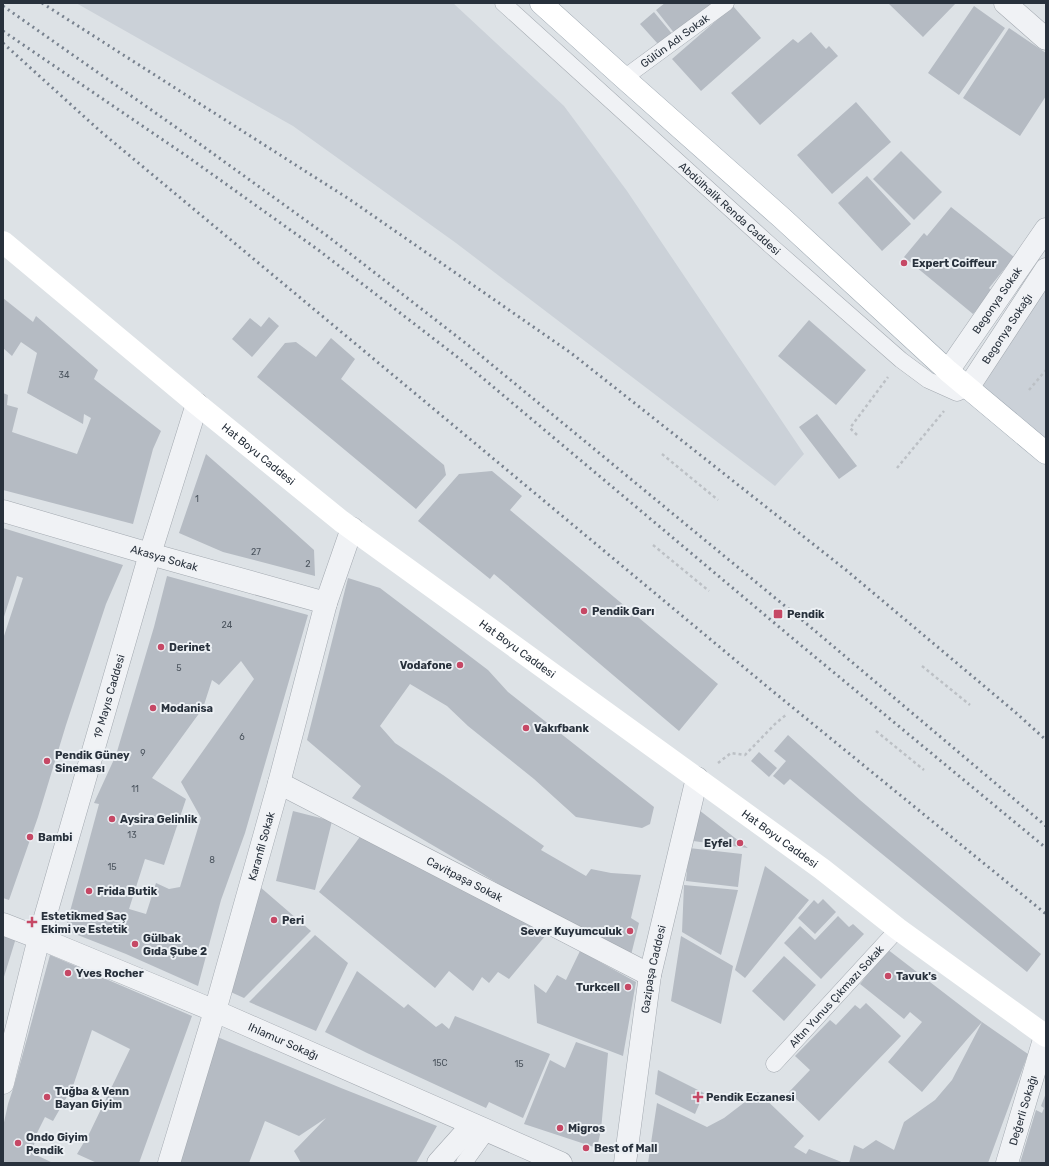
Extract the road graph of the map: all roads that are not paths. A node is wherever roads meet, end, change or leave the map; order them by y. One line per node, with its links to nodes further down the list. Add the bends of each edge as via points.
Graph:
1 (503, 3): 11 (lane, Abdülhalik Renda Caddesi, via 901,360 928,380 958,393)
2 (541, 3): 6 (street)
3 (726, 3): 6 (lane, Gülün Adı Sokak)
4 (1005, 3): 5 (street)
5 (1046, 39)
6 (624, 78): 10 (street, via 782,218)
7 (1046, 229): 10 (street, Begonya Sokak)
8 (3, 242): 12 (street, Hat Boyu Caddesi)
9 (1046, 269): 11 (street, Begonya Sokağı)
10 (948, 371): 11 (street)
11 (968, 388): 13 (street)
12 (197, 404): 15 (street, Hat Boyu Caddesi); 16 (street, 19 Mayıs Caddesi)
13 (1046, 453)
14 (3, 510): 16 (street, Akasya Sokak)
15 (352, 528): 17 (street, Karanfil Sokak); 18 (street, Hat Boyu Caddesi)
16 (150, 554): 17 (street, Akasya Sokak); 22 (street, 19 Mayıs Caddesi)
17 (326, 603): 19 (street, Karanfil Sokak)
18 (697, 778): 21 (street, Hat Boyu Caddesi); 23 (street, Gazipaşa Caddesi)
19 (279, 784): 23 (street, Cavitpaşa Sokak); 24 (street, Karanfil Sokak)
20 (3, 924): 22 (street, Ihlamur Sokağı)
21 (898, 929): 25 (street, Hat Boyu Caddesi); 26 (lane, Altın Yunus Çıkmazı Sokak)
22 (40, 938): 24 (street, Ihlamur Sokağı); 27 (street, 19 Mayıs Caddesi)
23 (650, 975): 33 (street, Gazipaşa Caddesi)
24 (215, 1011): 28 (street, Ihlamur Sokağı); 29 (street, Karanfil Sokak)
25 (1046, 1036): 34 (street, Değerli Sokağı)
26 (774, 1064)
27 (3, 1083)
28 (479, 1128): 30 (street); 31 (lane); 32 (street, Ihlamur Sokağı)
29 (169, 1163)
30 (438, 1163)
31 (464, 1163)
32 (561, 1163)
33 (625, 1163)
34 (1007, 1163)

